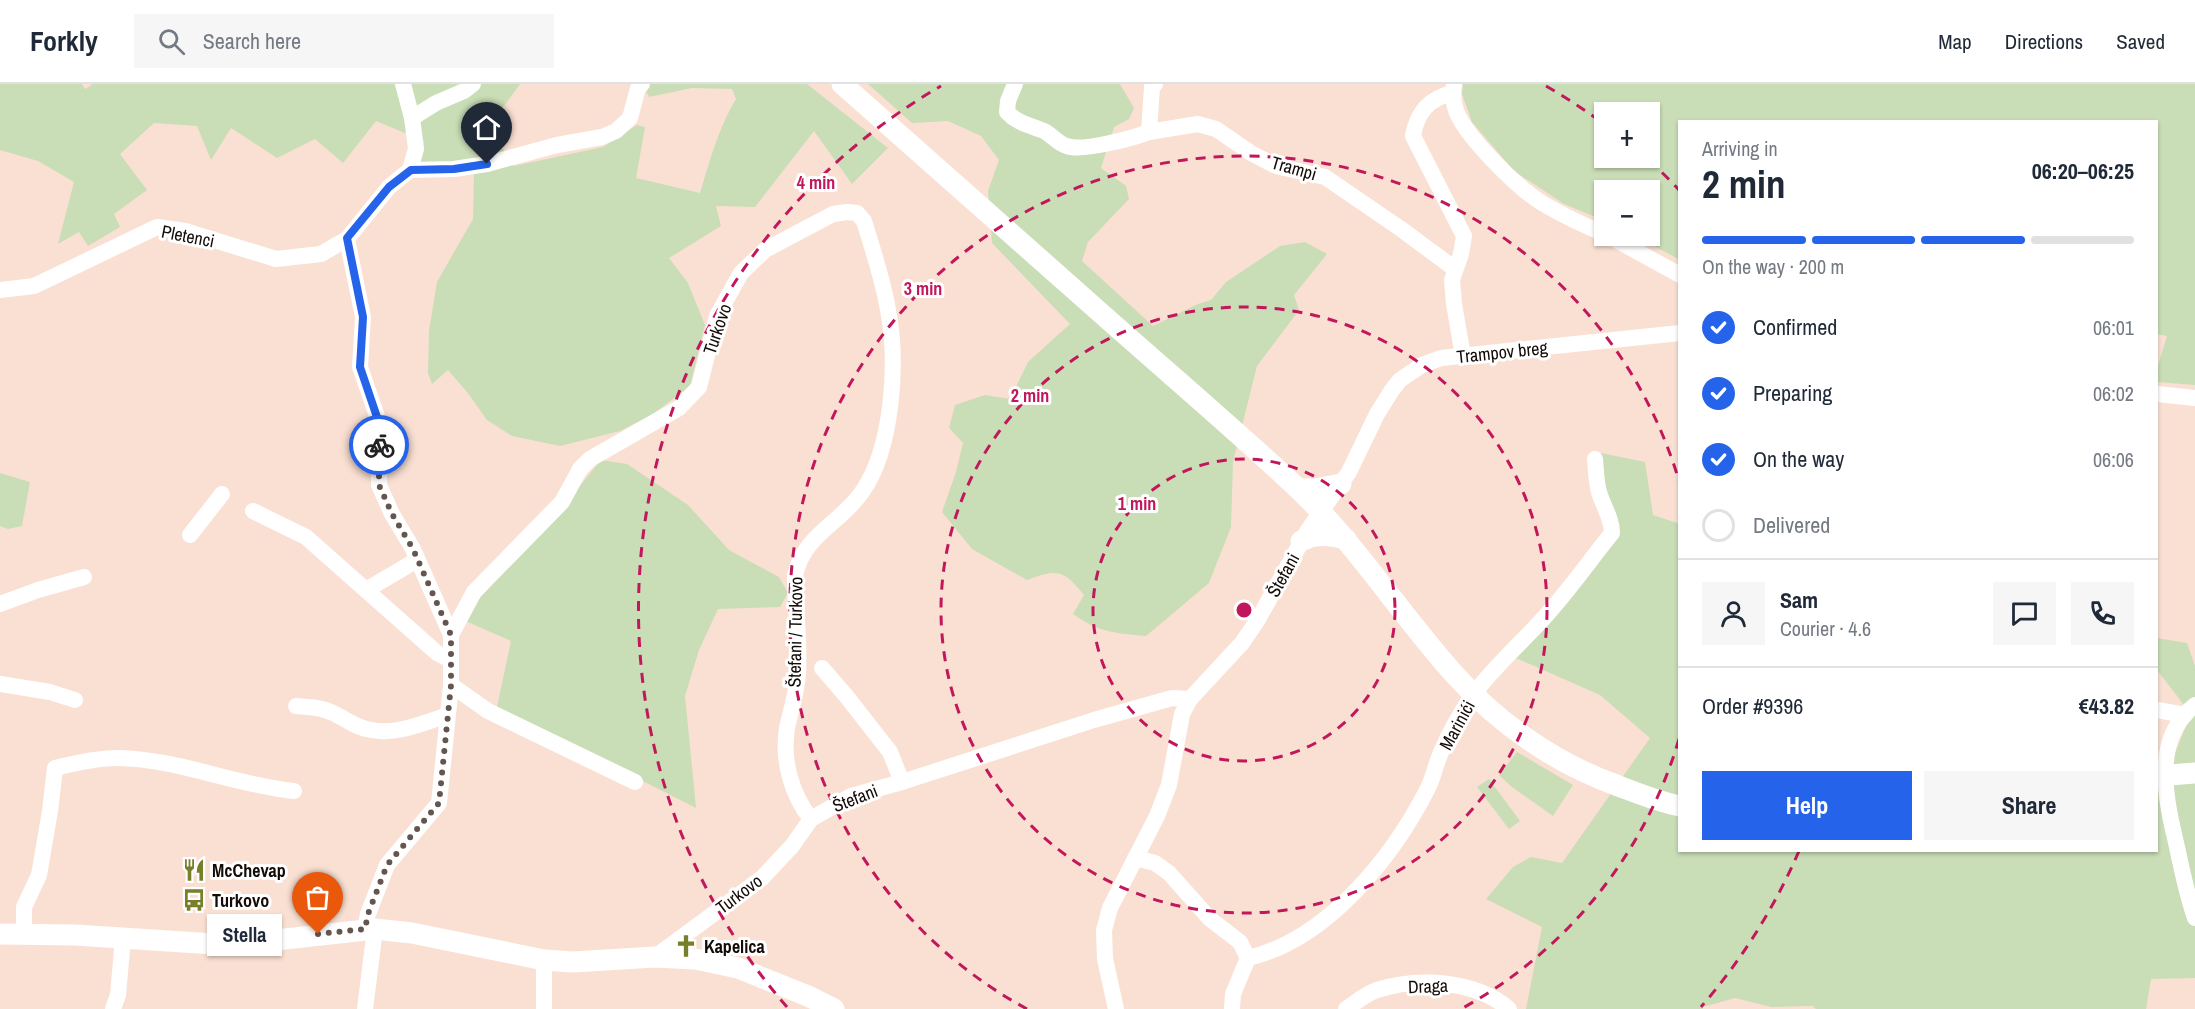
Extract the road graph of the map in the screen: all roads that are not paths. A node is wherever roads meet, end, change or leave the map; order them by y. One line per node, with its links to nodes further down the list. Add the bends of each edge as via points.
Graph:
1 (403, 84): 8 (street)
2 (473, 84): 8 (street)
3 (642, 84): 10 (street, via 630,118 602,137 487,164)
4 (842, 84): 25 (main road)
5 (1016, 84): 9 (street, Trampi, via 1007,112 1016,121 1047,132 1064,146 1075,148)
6 (1155, 84): 9 (street)
7 (1453, 88): 12 (street, via 1461,120 1512,179 1540,202); 15 (street, via 1426,106 1413,136 1464,236)
8 (412, 118): 10 (street, via 416,149)
9 (1149, 132): 15 (street, Trampi, via 1198,124 1216,129 1276,166 1324,177)
10 (411, 170): 13 (street, Pletenci, via 389,187)
11 (864, 221): 36 (street, Turkovo, via 857,213 833,214 765,250 741,273 717,316 699,387 679,408 590,459 562,502 474,592); 53 (street, Štefani / Turkovo, via 888,311 891,400 876,468 862,493 811,543 798,561 795,576 798,675 787,731 787,762 792,787)
12 (1594, 229)
13 (347, 238): 17 (street, Pletenci, via 321,254 276,259 185,231 158,227 34,286); 32 (street, via 363,317 360,367 379,423 379,485)
14 (1627, 246): 16 (street)
15 (1455, 269): 19 (street, via 1454,304)
16 (1678, 275)
17 (0, 290)
18 (1678, 333): 19 (street, Trampov breg)
19 (1463, 356): 22 (street, Trampov breg, via 1422,365 1400,380 1383,402)
20 (2158, 394): 21 (street)
21 (2195, 398)
22 (1365, 442): 24 (street, Štefani)
23 (1595, 459): 61 (street, Marinići, via 1599,493 1612,533 1550,611 1490,673 1458,718 1429,786 1400,837 1374,871 1315,928 1283,946)
24 (1341, 484): 25 (main road); 28 (street, Štefani)
25 (1299, 489): 28 (main road)
26 (222, 494): 29 (street)
27 (254, 511): 34 (street, via 306,537)
28 (1321, 512): 30 (main road); 31 (street, Štefani)
29 (190, 535)
30 (1346, 539): 31 (main road, via 1323,535); 52 (main road, via 1455,675 1524,737 1596,778)
31 (1301, 541): 42 (street, Štefani, via 1242,643)
32 (417, 560): 34 (street); 36 (street)
33 (84, 577): 35 (street)
34 (366, 590): 37 (street)
35 (1, 602)
36 (451, 635): 37 (street)
37 (450, 660): 40 (street)
38 (822, 668): 50 (street, Štefani, via 890,752)
39 (0, 684): 41 (street)
40 (451, 685): 46 (street); 49 (street, via 488,711)
41 (75, 699)
42 (1190, 699): 50 (street, Štefani, via 1172,698 1094,720); 54 (street, Štefani, via 1182,714 1169,784)
43 (296, 706): 46 (street, via 331,712 372,731 415,726)
44 (2158, 710): 45 (street)
45 (2190, 710): 48 (street, via 2168,744)
46 (448, 715): 56 (street, via 439,803 387,865 368,914)
47 (2195, 773): 48 (main road)
48 (2163, 776): 55 (street)
49 (635, 782)
50 (902, 782): 53 (street, Štefani, via 851,796)
51 (294, 791): 58 (street, via 263,788 160,762 117,758 55,768 39,874 24,907)
52 (1678, 806)
53 (811, 819): 60 (street, Turkovo, via 762,878)
54 (1135, 858): 61 (street, via 1155,863 1169,873 1210,919 1240,942); 67 (street, via 1110,908 1104,930 1105,959)
55 (2195, 918)
56 (370, 929): 59 (main road, via 230,945); 62 (main road, via 424,935); 64 (street)
57 (0, 934): 58 (main road)
58 (24, 934): 59 (main road)
59 (123, 938): 63 (street)
60 (655, 957): 62 (main road); 66 (main road, via 738,968)
61 (1248, 958): 68 (street, via 1233,994)
62 (544, 960): 65 (street)
63 (113, 1009)
64 (365, 1009)
65 (544, 1009)
66 (834, 1009)
67 (1116, 1009)
68 (1232, 1009)
69 (1346, 1009): 70 (street, Draga, via 1376,990 1423,982 1459,985 1499,1000)
70 (1509, 1009)

